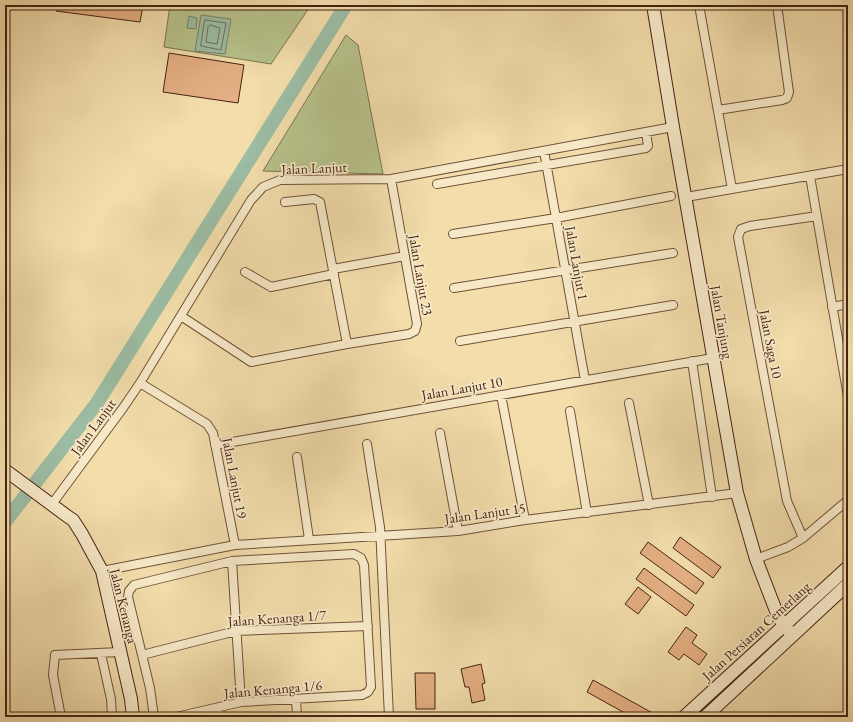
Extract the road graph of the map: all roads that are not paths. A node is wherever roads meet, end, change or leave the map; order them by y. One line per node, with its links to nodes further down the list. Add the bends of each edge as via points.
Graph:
1 (653, 5): 5 (street, Jalan Tanjung)
2 (699, 5): 4 (street)
3 (777, 5): 4 (street, via 789,92 787,98)
4 (718, 110): 13 (street)
5 (673, 127): 6 (street, Jalan Lanjut); 15 (street, Jalan Tanjung)
6 (646, 132): 7 (street, Jalan Lanjut); 8 (street, via 646,148)
7 (544, 151): 8 (street, Jalan Lanjut 1); 11 (street, Jalan Lanjut)
8 (546, 165): 12 (street); 18 (street, Jalan Lanjut 1)
9 (848, 169): 10 (street)
10 (810, 176): 13 (street); 17 (street)
11 (390, 179): 21 (street, Jalan Lanjut 23); 29 (street, Jalan Lanjut, via 280,180 263,187 251,200)
12 (437, 184)
13 (732, 189): 15 (street)
14 (671, 196): 18 (street)
15 (686, 197): 33 (street, Jalan Tanjung)
16 (285, 202): 23 (street, via 314,199 320,202)
17 (817, 216): 28 (street); 55 (street, Jalan Saga 10, via 750,226 741,229 738,237 787,501)
18 (556, 218): 19 (street); 22 (street, Jalan Lanjut 1)
19 (453, 234)
20 (672, 253): 22 (street)
21 (405, 256): 23 (street); 32 (street, Jalan Lanjut 23, via 417,324 415,331)
22 (565, 270): 25 (street); 30 (street, Jalan Lanjut 1)
23 (333, 271): 24 (street, via 271,286); 32 (street)
24 (245, 272)
25 (454, 288)
26 (848, 304): 28 (street)
27 (673, 305): 30 (street)
28 (832, 307): 38 (street)
29 (181, 316): 32 (street, via 252,362); 36 (street, Jalan Lanjut)
30 (574, 322): 31 (street); 35 (street, Jalan Lanjut 1)
31 (460, 341)
32 (347, 344)
33 (713, 358): 34 (street, Jalan Lanjut 10); 46 (street, Jalan Tanjung)
34 (692, 361): 35 (street, Jalan Lanjut 10); 47 (street)
35 (585, 380): 37 (street, Jalan Lanjut 10)
36 (140, 383): 43 (street, Jalan Lanjut 19, via 207,424); 49 (street, Jalan Lanjut)
37 (501, 395): 43 (street, Jalan Lanjut 10); 52 (street)
38 (848, 397)
39 (629, 403): 50 (street)
40 (570, 411): 51 (street)
41 (440, 433): 53 (street)
42 (367, 444): 54 (street)
43 (216, 445): 57 (street, Jalan Lanjut 19)
44 (297, 457): 56 (street)
45 (5, 470): 49 (street, Jalan Kenanga)
46 (737, 493): 47 (street, Jalan Lanjut 15); 58 (street, Jalan Tanjung)
47 (712, 497): 50 (street, Jalan Lanjut 15)
48 (848, 500): 55 (street)
49 (52, 504): 61 (street, Jalan Kenanga, via 73,520)
50 (649, 505): 51 (street, Jalan Lanjut 15)
51 (588, 512): 52 (street, Jalan Lanjut 15)
52 (525, 520): 53 (street, Jalan Lanjut 15)
53 (458, 531): 54 (street, Jalan Lanjut 15)
54 (380, 536): 56 (street, Jalan Lanjut 15); 80 (street)
55 (803, 538): 58 (street, via 788,547)
56 (309, 539): 57 (street, Jalan Lanjut 15)
57 (235, 545): 61 (street, Jalan Lanjut 15)
58 (756, 558): 64 (street, Jalan Tanjung)
59 (232, 561): 63 (street, via 356,555 361,558 364,565); 65 (street); 69 (street, via 138,584 131,588 128,597)
60 (848, 567): 64 (street, Jalan Persiaran Cemerlang)
61 (102, 571): 67 (street, Jalan Kenanga)
62 (848, 584): 66 (street, Jalan Persiaran Cemerlang)
63 (368, 626): 65 (street, Jalan Kenanga 1/7); 70 (street, Jalan Kenanga 1/6, via 370,688 367,693)
64 (784, 626): 66 (street, Jalan Tanjung); 81 (street, Jalan Persiaran Cemerlang)
65 (236, 631): 69 (street, Jalan Kenanga 1/7); 71 (street)
66 (793, 635): 82 (street, Jalan Persiaran Cemerlang)
67 (120, 652): 68 (street); 75 (street, Jalan Kenanga)
68 (101, 654): 73 (street, via 55,655 53,675); 74 (street, via 111,699)
69 (142, 655): 76 (street)
70 (296, 700): 71 (street, Jalan Kenanga 1/6); 79 (street)
71 (241, 702): 72 (street, Jalan Kenanga 1/6)
72 (219, 707): 77 (street, Jalan Kenanga 1/6); 78 (street)
73 (61, 717)
74 (112, 717)
75 (133, 717)
76 (154, 717)
77 (176, 717)
78 (220, 717)
79 (297, 717)
80 (389, 717)
81 (684, 717)
82 (705, 717)

